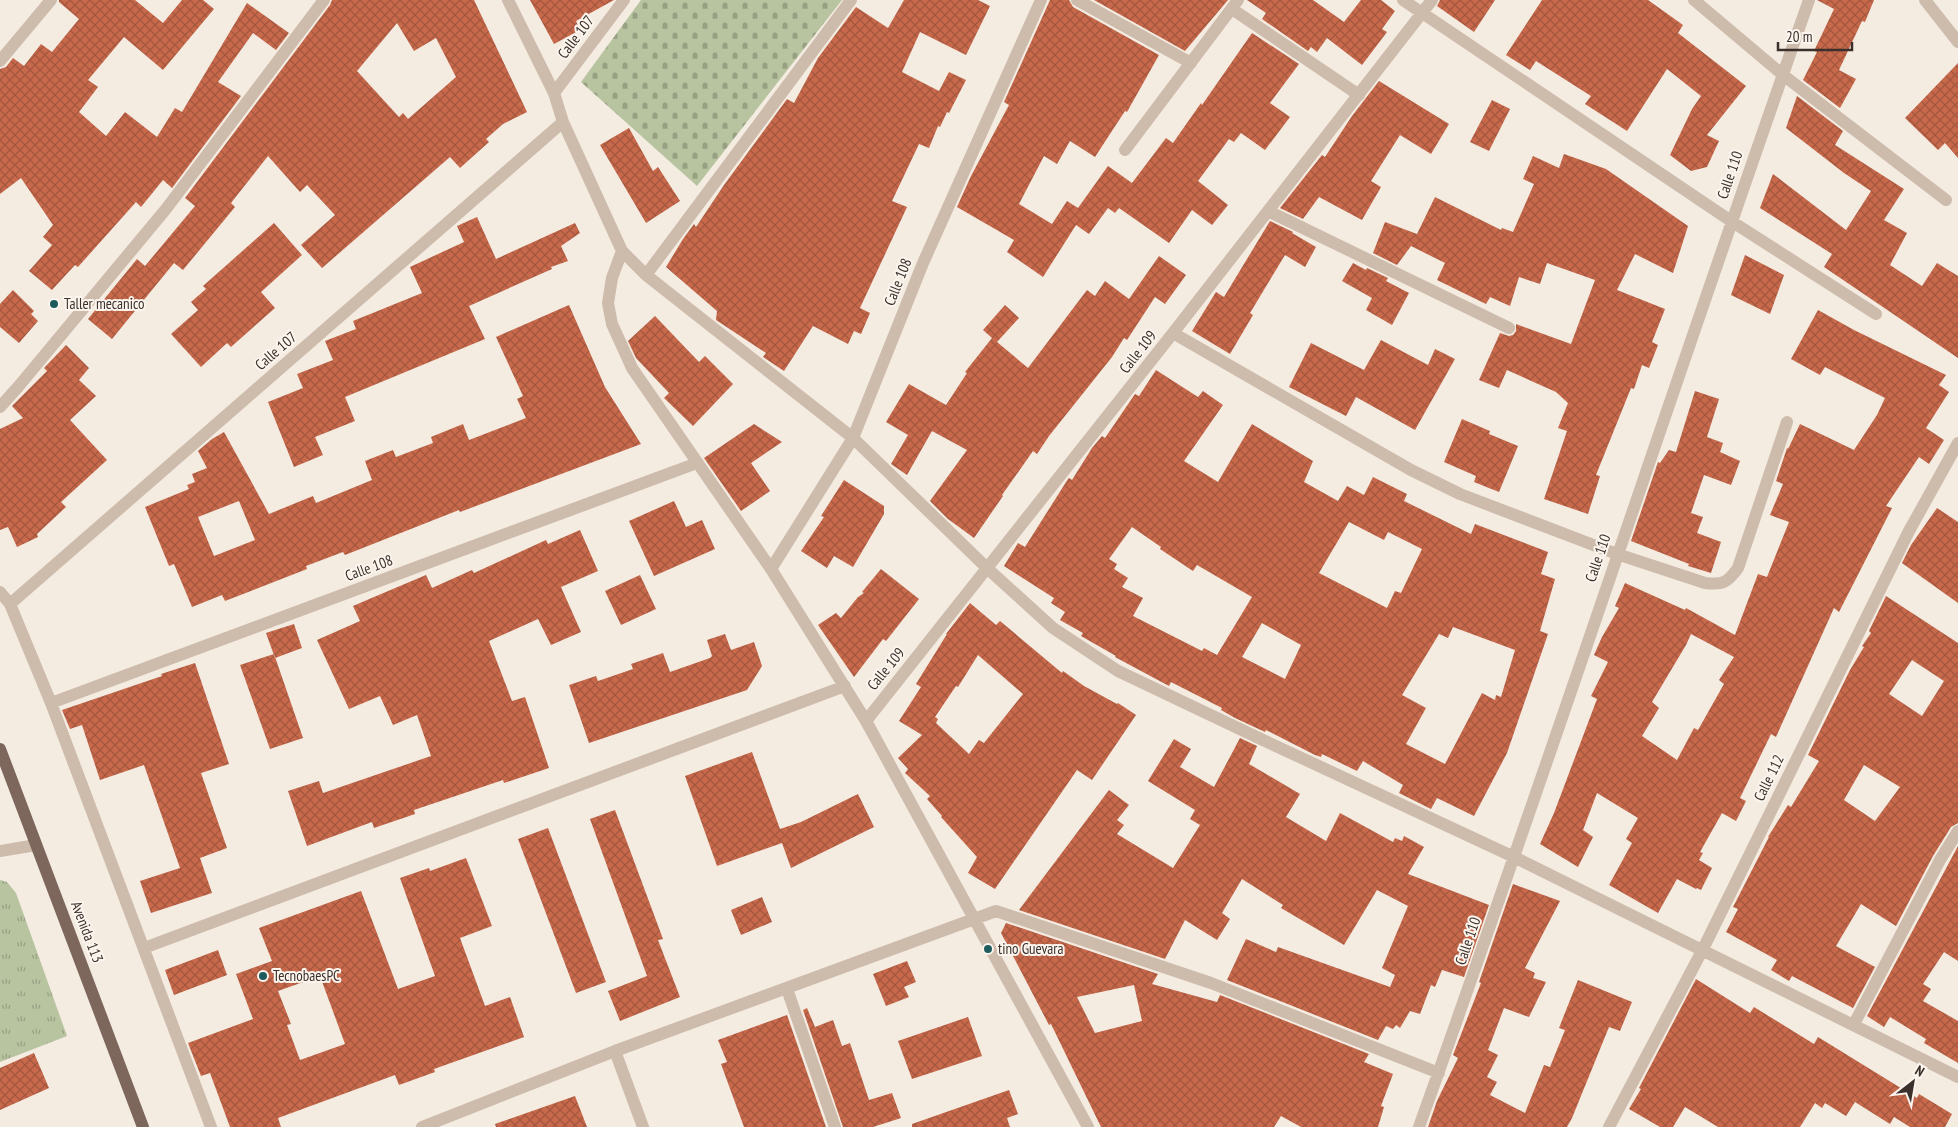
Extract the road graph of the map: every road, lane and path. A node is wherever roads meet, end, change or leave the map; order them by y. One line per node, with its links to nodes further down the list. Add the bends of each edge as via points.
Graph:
1 (51, 0): 16 (street)
2 (324, 0): 31 (street, via 166,209)
3 (508, 0): 19 (street)
4 (624, 0): 19 (street, Calle 107)
5 (851, 0): 27 (street)
6 (1041, 0): 33 (street, Calle 108, via 923,263)
7 (1077, 0): 17 (street)
8 (1402, 0): 14 (street)
9 (1432, 0): 14 (street, Calle 109)
10 (1694, 0): 18 (street)
11 (1809, 0): 18 (street, Calle 110)
12 (1925, 0): 15 (street)
13 (1235, 4): 17 (street); 20 (street)
14 (1422, 13): 20 (street, Calle 109); 25 (street)
15 (1958, 42)
16 (0, 61)
17 (1190, 63): 22 (street)
18 (1783, 75): 23 (street); 25 (street, Calle 110)
19 (554, 93): 21 (street)
20 (1359, 95): 24 (street, Calle 109)
21 (563, 122): 26 (street); 40 (street, Calle 107)
22 (1125, 150)
23 (1946, 200)
24 (1268, 211): 29 (street); 30 (street, Calle 109)
25 (1732, 221): 28 (street); 36 (street, Calle 110)
26 (622, 250): 27 (street); 35 (street, via 608,302 612,324 632,368)
27 (646, 275): 33 (street)
28 (1876, 314)
29 (1509, 328)
30 (1173, 333): 36 (street, via 1411,470 1460,494); 37 (street, Calle 109)
31 (0, 407)
32 (1788, 422): 36 (street, via 1738,568 1730,580 1719,584 1705,583)
33 (853, 438): 37 (street); 38 (street, Calle 108)
34 (1958, 443): 51 (street, Calle 112, via 1909,531)
35 (697, 463): 38 (street); 42 (street, Calle 108)
36 (1617, 554): 48 (street, Calle 110)
37 (988, 568): 43 (street, Calle 109); 48 (street, via 1053,628 1118,670)
38 (772, 569): 41 (street)
39 (0, 592): 40 (street)
40 (10, 604): 42 (street)
41 (845, 686): 43 (street); 50 (street)
42 (52, 702): 50 (street)
43 (866, 721): 49 (street)
44 (0, 748): 46 (main road, Avenida 113)
45 (1958, 831): 53 (street)
46 (36, 845): 47 (street); 57 (main road, Avenida 113)
47 (0, 851)
48 (1514, 857): 51 (street); 55 (street, Calle 110)
49 (974, 919): 52 (street); 55 (street, via 996,911 1211,983); 62 (street)
50 (144, 948): 58 (street)
51 (1703, 949): 53 (street); 64 (street, Calle 112)
52 (787, 990): 54 (street); 61 (street)
53 (1854, 1024): 56 (street)
54 (615, 1052): 59 (street); 60 (street)
55 (1439, 1072): 63 (street, Calle 110)
56 (1958, 1077)
57 (142, 1127)
58 (211, 1127)
59 (422, 1127)
60 (643, 1127)
61 (835, 1127)
62 (1088, 1127)
63 (1420, 1127)
64 (1609, 1127)

